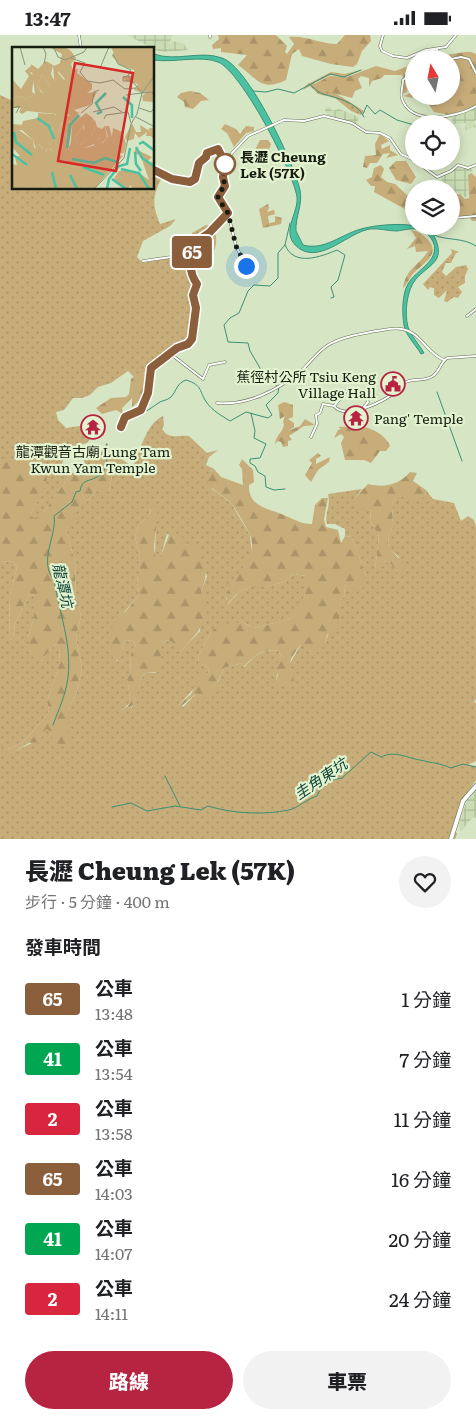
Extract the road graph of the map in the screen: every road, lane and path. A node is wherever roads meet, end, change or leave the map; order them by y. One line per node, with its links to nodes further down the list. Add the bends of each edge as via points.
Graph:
1 (383, 35): 3 (street, via 381,50 393,56 407,58 426,49)
2 (456, 35): 3 (street, via 448,46)
3 (437, 49)
4 (460, 57): 5 (street, via 470,59)
5 (476, 73)
6 (405, 79): 7 (street, via 402,97)
7 (405, 102)
8 (407, 105): 9 (street, via 424,116 445,116)
9 (476, 106)
10 (405, 156): 11 (street, via 390,138 382,134 318,116 304,121 284,120 248,136)
11 (225, 163): 14 (street, via 218,149 208,152 199,163 195,179 190,182 172,179); 17 (street, via 225,187 218,197)
12 (476, 165): 13 (street, via 468,168)
13 (460, 166)
14 (155, 170)
15 (427, 170): 16 (street, via 437,177)
16 (452, 170)
17 (228, 213): 21 (street, via 195,242); 22 (street, via 236,246)
18 (476, 216): 19 (street)
19 (460, 217)
20 (144, 261): 21 (street, via 171,257)
21 (190, 261): 25 (street, via 197,284 193,295 195,327 188,344)
22 (249, 271)
23 (476, 309): 24 (street)
24 (467, 316)
25 (171, 354): 28 (street, via 203,379 209,365); 34 (street, via 151,368 148,393 141,410 125,417)
26 (476, 356): 27 (street, via 453,356)
27 (444, 360): 31 (street, via 428,350 412,332 401,328 355,336 328,345 302,371 276,387 242,403); 33 (street, via 432,377 406,383)
28 (225, 363)
29 (375, 394): 30 (street)
30 (366, 396): 32 (street, via 348,389); 33 (street, via 368,402)
31 (217, 403)
32 (334, 406): 33 (street, via 346,413); 35 (street, via 322,405)
33 (363, 408)
34 (121, 427)
35 (311, 437)
36 (476, 786): 37 (main road, via 463,801)
37 (451, 839)

